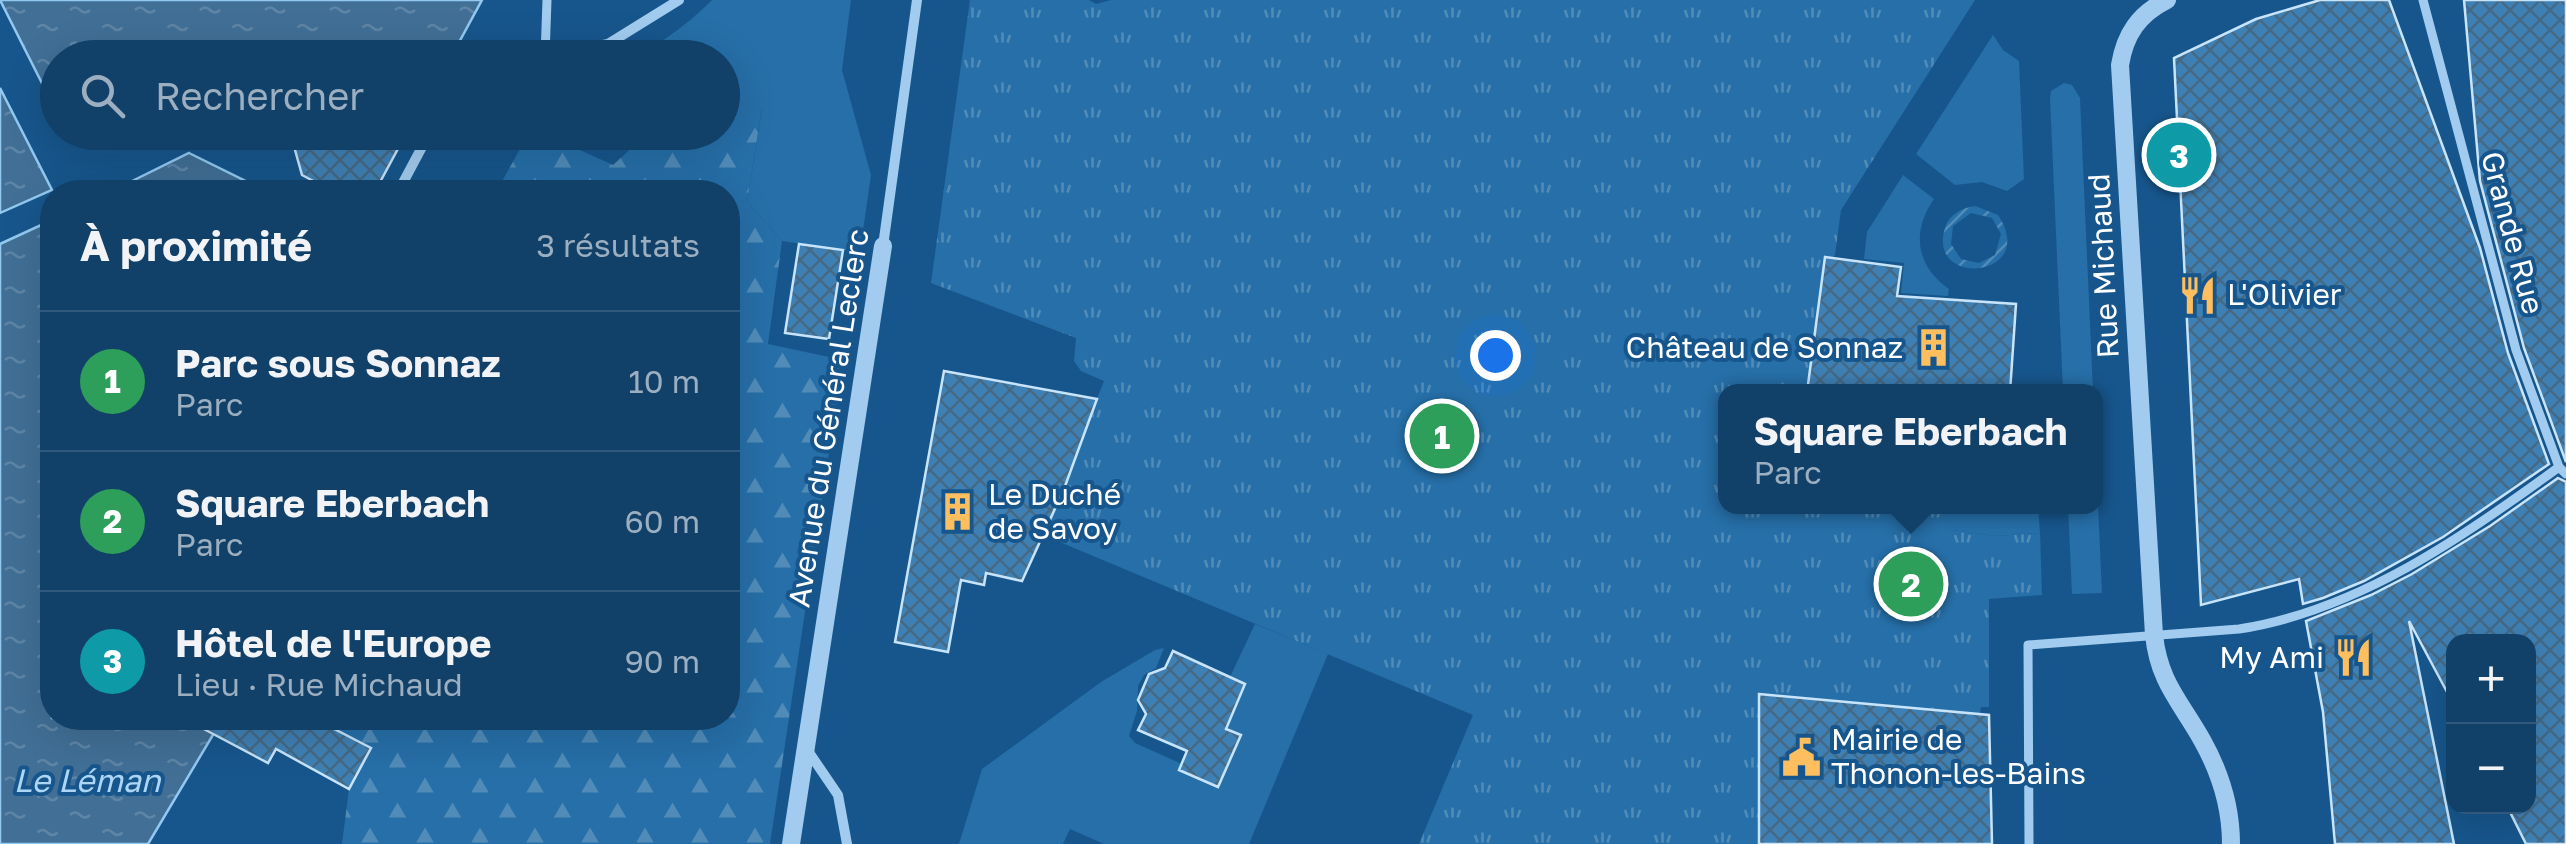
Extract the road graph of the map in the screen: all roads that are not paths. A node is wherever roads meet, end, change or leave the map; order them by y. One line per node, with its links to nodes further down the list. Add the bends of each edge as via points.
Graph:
1 (547, 0): 6 (street)
2 (680, 0): 7 (street)
3 (917, 0): 10 (street, Avenue du Général Leclerc)
4 (2167, 0): 12 (street, Rue Michaud, via 2131,30 2120,65)
5 (2423, 0): 11 (street, Grande Rue, via 2516,350)
6 (543, 40)
7 (615, 40)
8 (420, 150): 9 (street)
9 (404, 180)
10 (883, 246): 13 (street, Avenue du Général Leclerc)
11 (2563, 470): 12 (street, via 2373,585 2266,625)
12 (2154, 635): 16 (street, via 2028,646); 17 (street, Rue Michaud, via 2162,676 2219,774)
13 (806, 748): 14 (street, Avenue du Général Leclerc); 15 (street, via 838,795)
14 (791, 844)
15 (847, 844)
16 (2028, 844)
17 (2231, 844)

